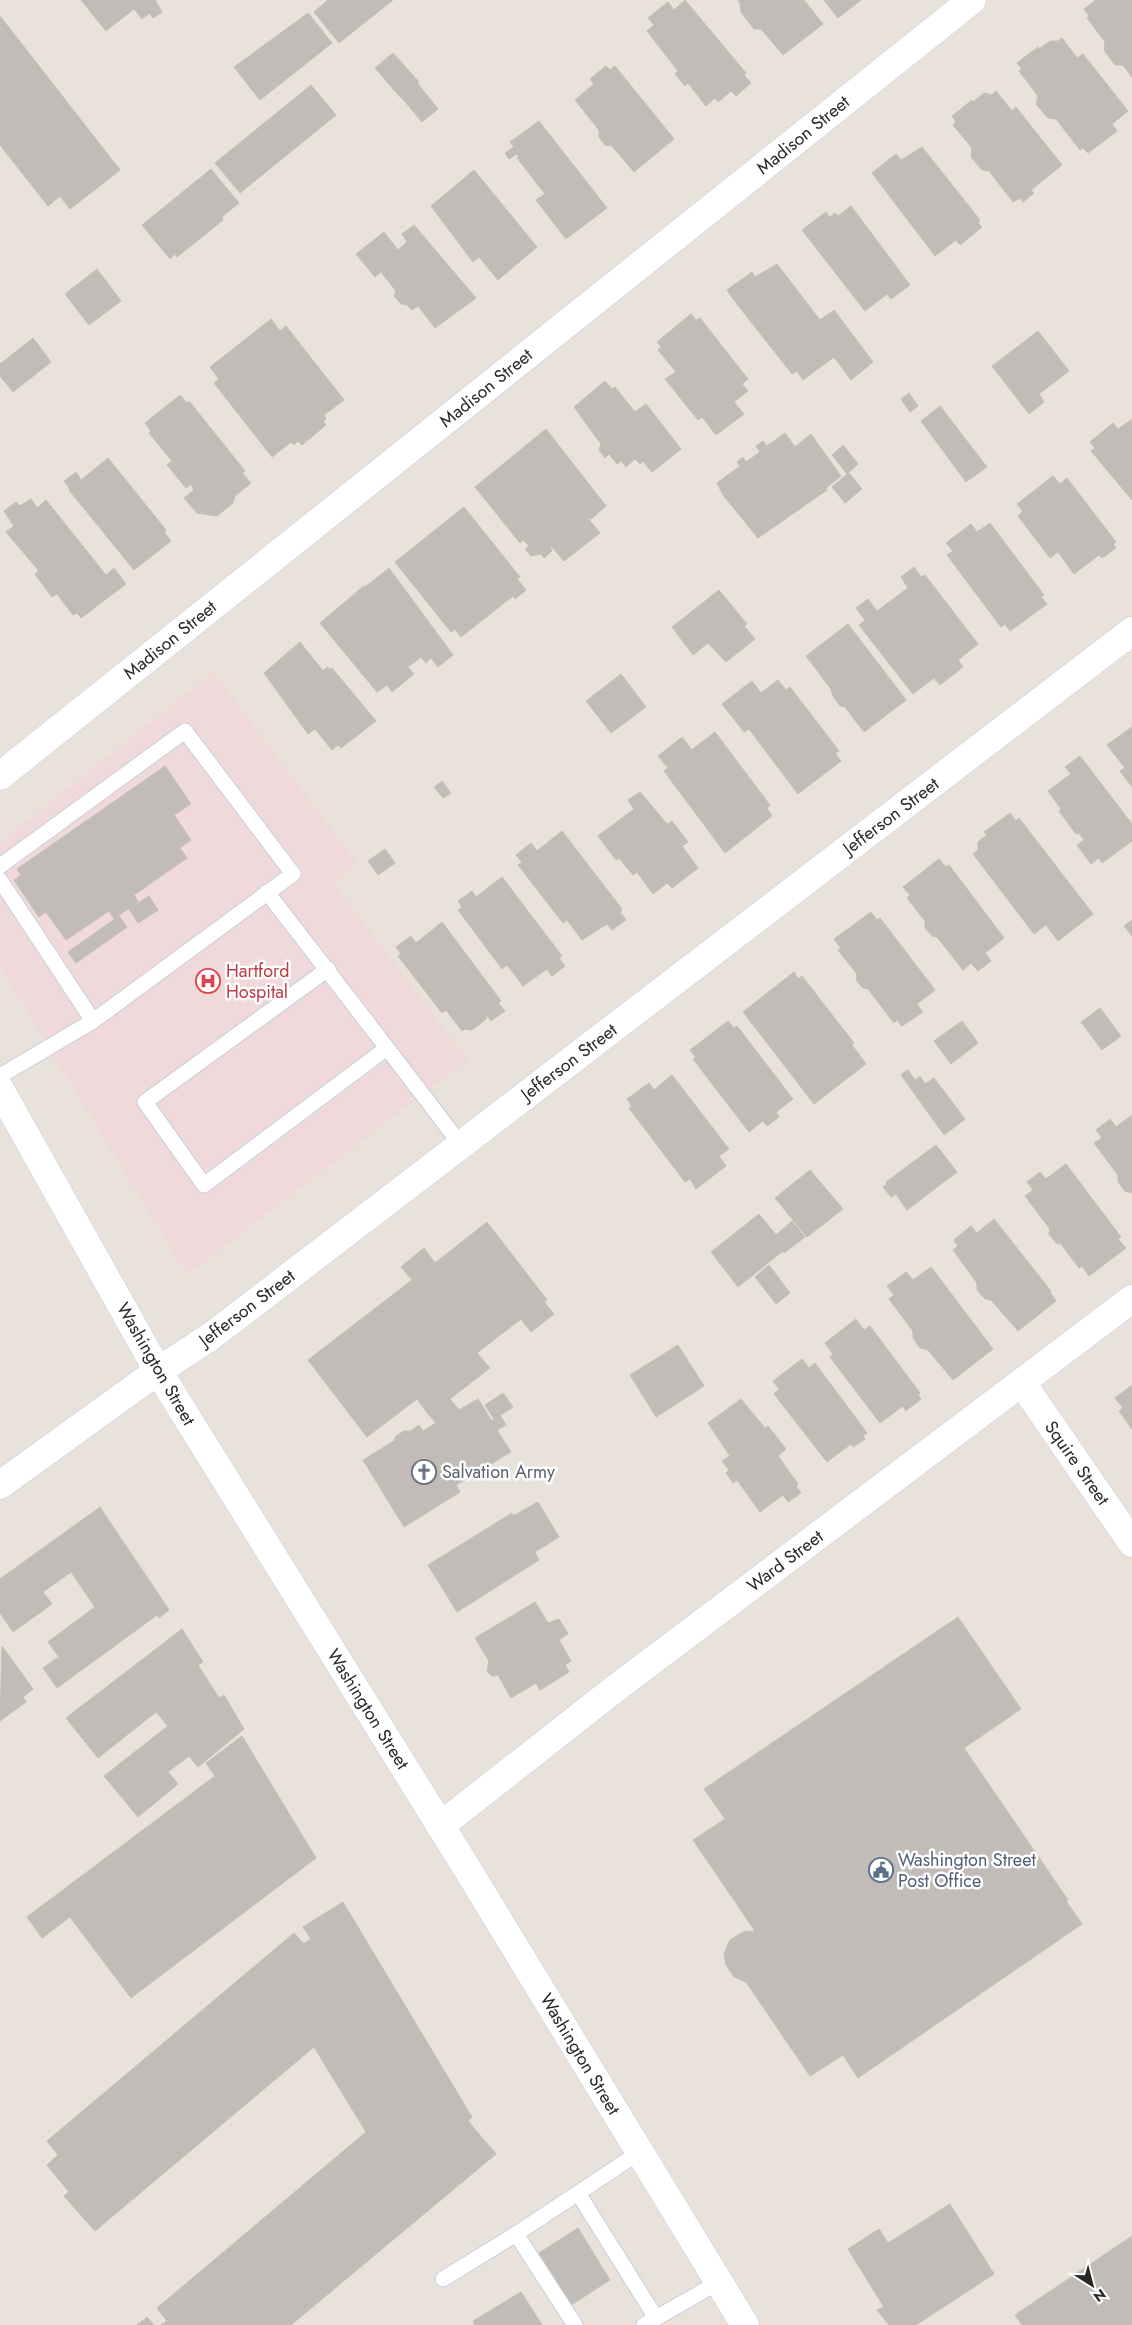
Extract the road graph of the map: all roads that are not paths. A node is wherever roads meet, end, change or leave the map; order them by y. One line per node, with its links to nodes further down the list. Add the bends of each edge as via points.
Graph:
1 (972, 0): 3 (street, Madison Street)
2 (1132, 631): 12 (street, Jefferson Street)
3 (0, 776)
4 (0, 866): 6 (lane, via 184,731 293,874)
5 (0, 880): 8 (lane)
6 (268, 892): 7 (lane); 8 (lane)
7 (328, 969): 9 (lane); 9 (lane, via 144,1102 204,1185)
8 (93, 1021): 10 (lane)
9 (387, 1048): 12 (lane)
10 (0, 1076)
11 (0, 1088): 14 (street, Washington Street)
12 (461, 1145): 14 (street, Jefferson Street, via 210,1337)
13 (1132, 1299): 15 (street, Ward Street)
14 (158, 1371): 16 (street, Jefferson Street); 18 (street, Washington Street)
15 (1022, 1383): 17 (street, Squire Street); 18 (street, Ward Street, via 585,1712)
16 (0, 1485)
17 (1132, 1543)
18 (440, 1826): 19 (street, Washington Street)
19 (640, 2152): 20 (lane); 23 (street, Washington Street)
20 (578, 2193): 21 (lane); 24 (lane)
21 (516, 2234): 22 (lane); 25 (lane)
22 (443, 2279)
23 (719, 2282): 24 (lane); 26 (street, Washington Street)
24 (650, 2321)
25 (575, 2325)
26 (745, 2325)

